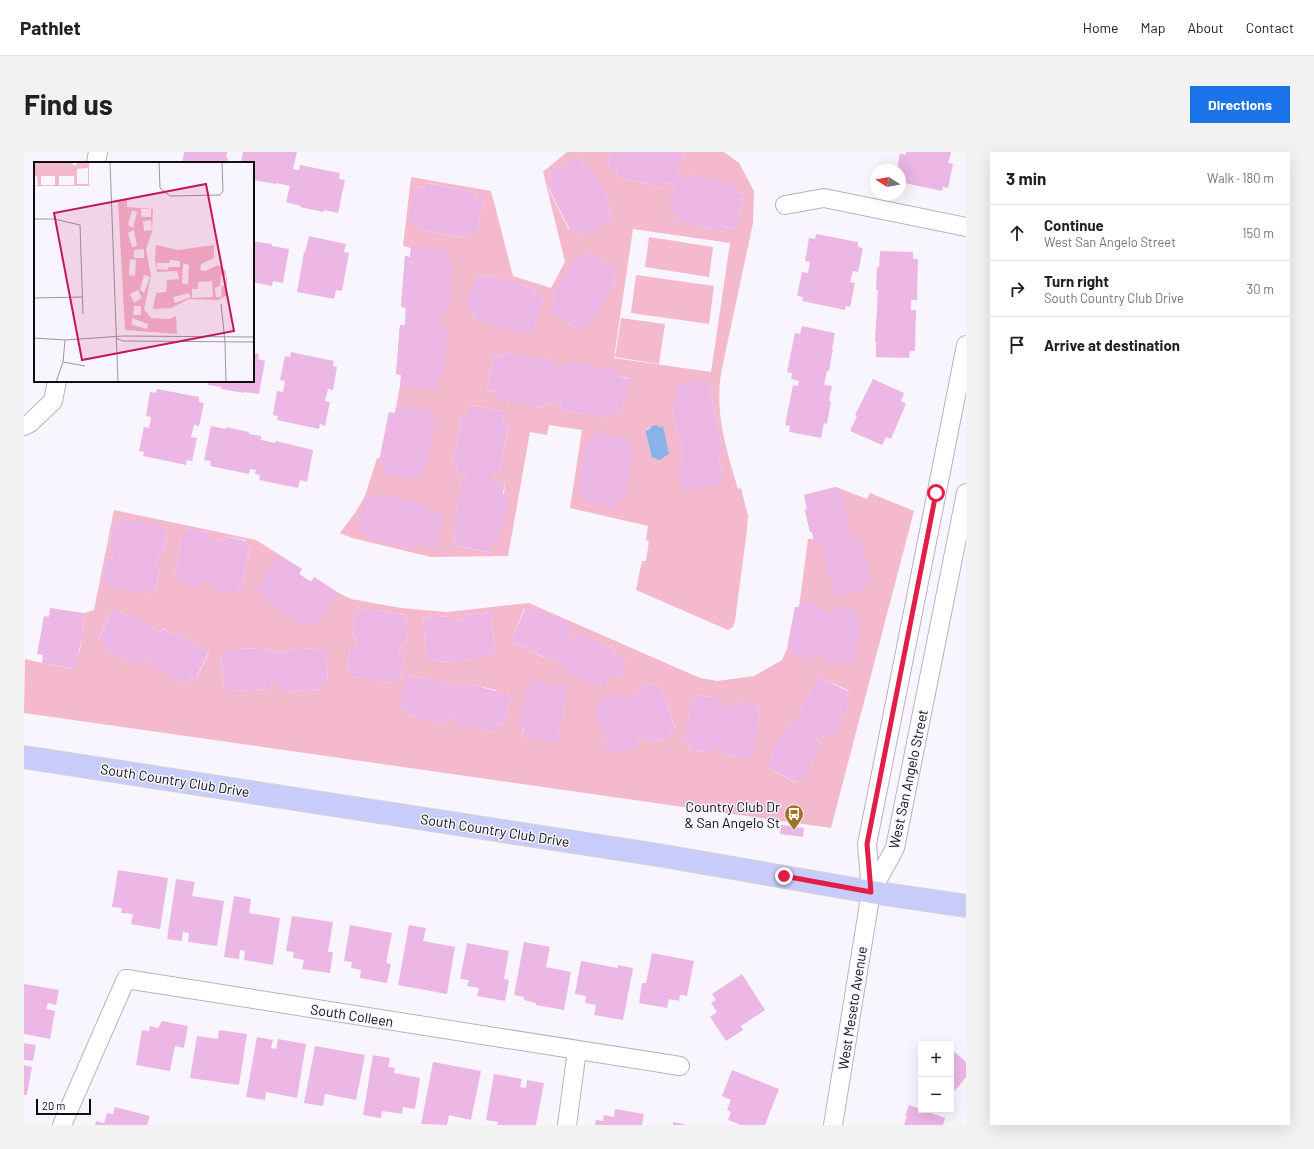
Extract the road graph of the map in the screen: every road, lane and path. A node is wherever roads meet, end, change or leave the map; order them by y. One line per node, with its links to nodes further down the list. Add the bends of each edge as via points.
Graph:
1 (98, 152): 2 (street)
2 (96, 162)
3 (784, 205): 4 (street, via 824,198)
4 (966, 227)
5 (966, 346): 8 (street, West San Angelo Street)
6 (57, 382): 7 (street, via 53,401)
7 (24, 426)
8 (936, 493): 9 (street); 11 (street, West San Angelo Street, via 867,844)
9 (966, 495): 11 (street, West San Angelo Street, via 895,848)
10 (24, 757): 11 (main road, South Country Club Drive, via 643,853)
11 (871, 892): 12 (main road, South Country Club Drive); 17 (street, West Meseto Avenue)
12 (966, 906)
13 (578, 1050): 14 (street, South Colleen); 15 (street, South Colleen, via 126,979); 16 (street)
14 (680, 1066)
15 (62, 1125)
16 (567, 1125)
17 (833, 1125)

